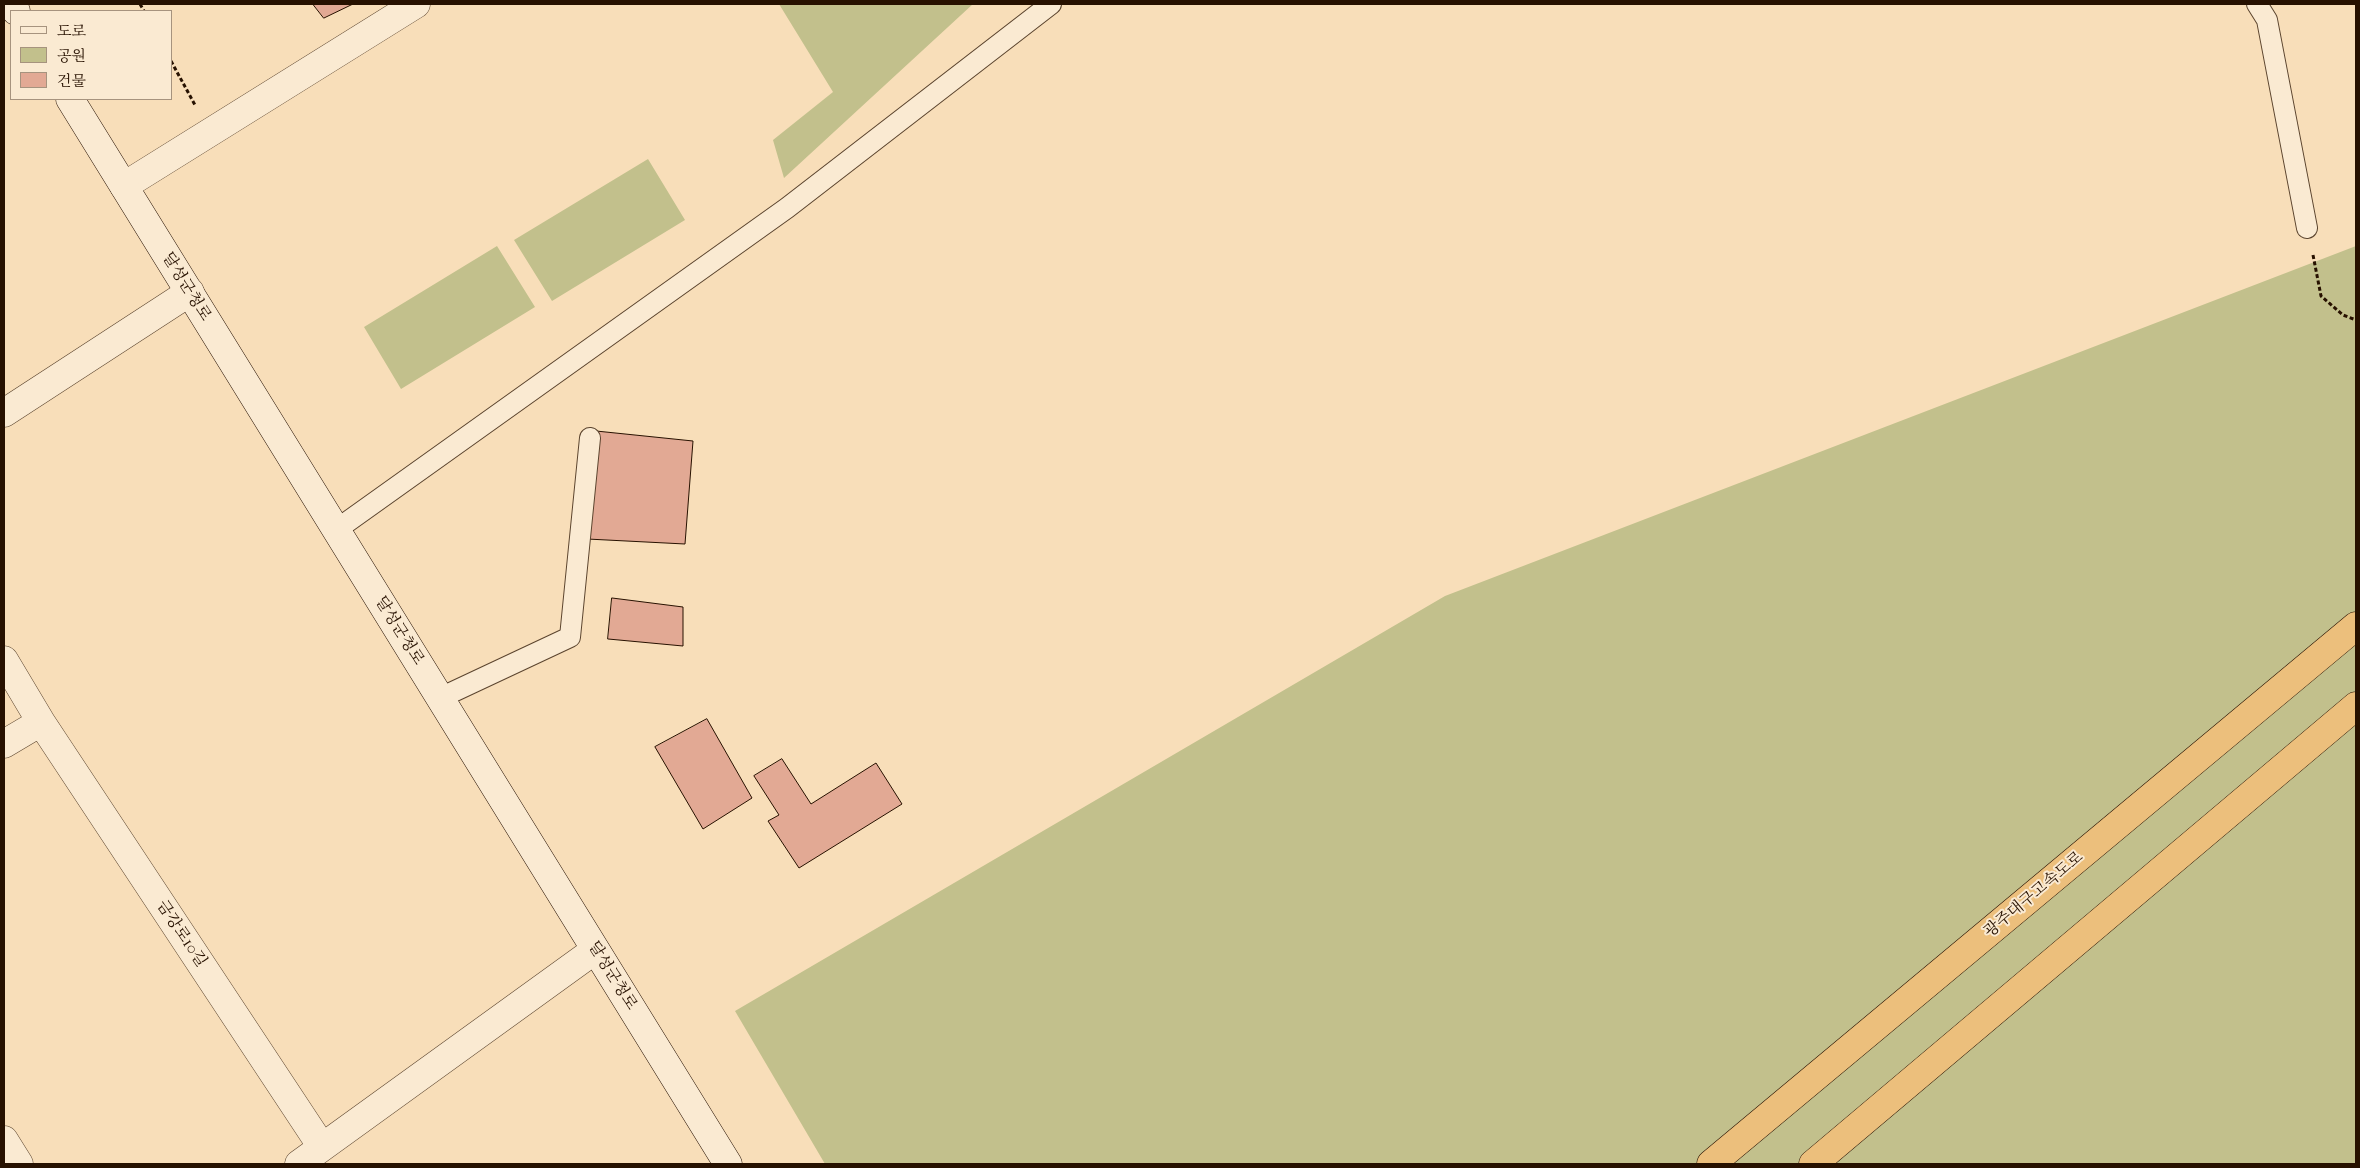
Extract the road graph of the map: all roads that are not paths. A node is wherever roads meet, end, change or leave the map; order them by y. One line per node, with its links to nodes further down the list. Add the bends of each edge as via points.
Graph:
1 (416, 4): 5 (street)
2 (1051, 4): 10 (lane, via 787,208)
3 (2257, 4): 6 (lane, via 2267,20)
4 (71, 100): 5 (street, 달성군청로)
5 (124, 186): 7 (street, 달성군청로)
6 (2307, 228)
7 (190, 292): 8 (street); 10 (street, 달성군청로)
8 (4, 413)
9 (590, 438): 13 (lane, via 570,637)
10 (336, 530): 13 (street, 달성군청로)
11 (2356, 626): 23 (highway, 광주대구고속도로)
12 (4, 660): 15 (street, 금강로10길)
13 (440, 698): 17 (street, 달성군청로)
14 (2356, 706): 24 (highway)
15 (40, 722): 16 (street); 19 (street, 금강로10길)
16 (4, 744)
17 (596, 950): 19 (street); 22 (street, 달성군청로)
18 (4, 1140): 20 (street)
19 (322, 1147): 21 (street)
20 (19, 1164)
21 (299, 1164)
22 (728, 1164)
23 (1711, 1164)
24 (1814, 1164)

